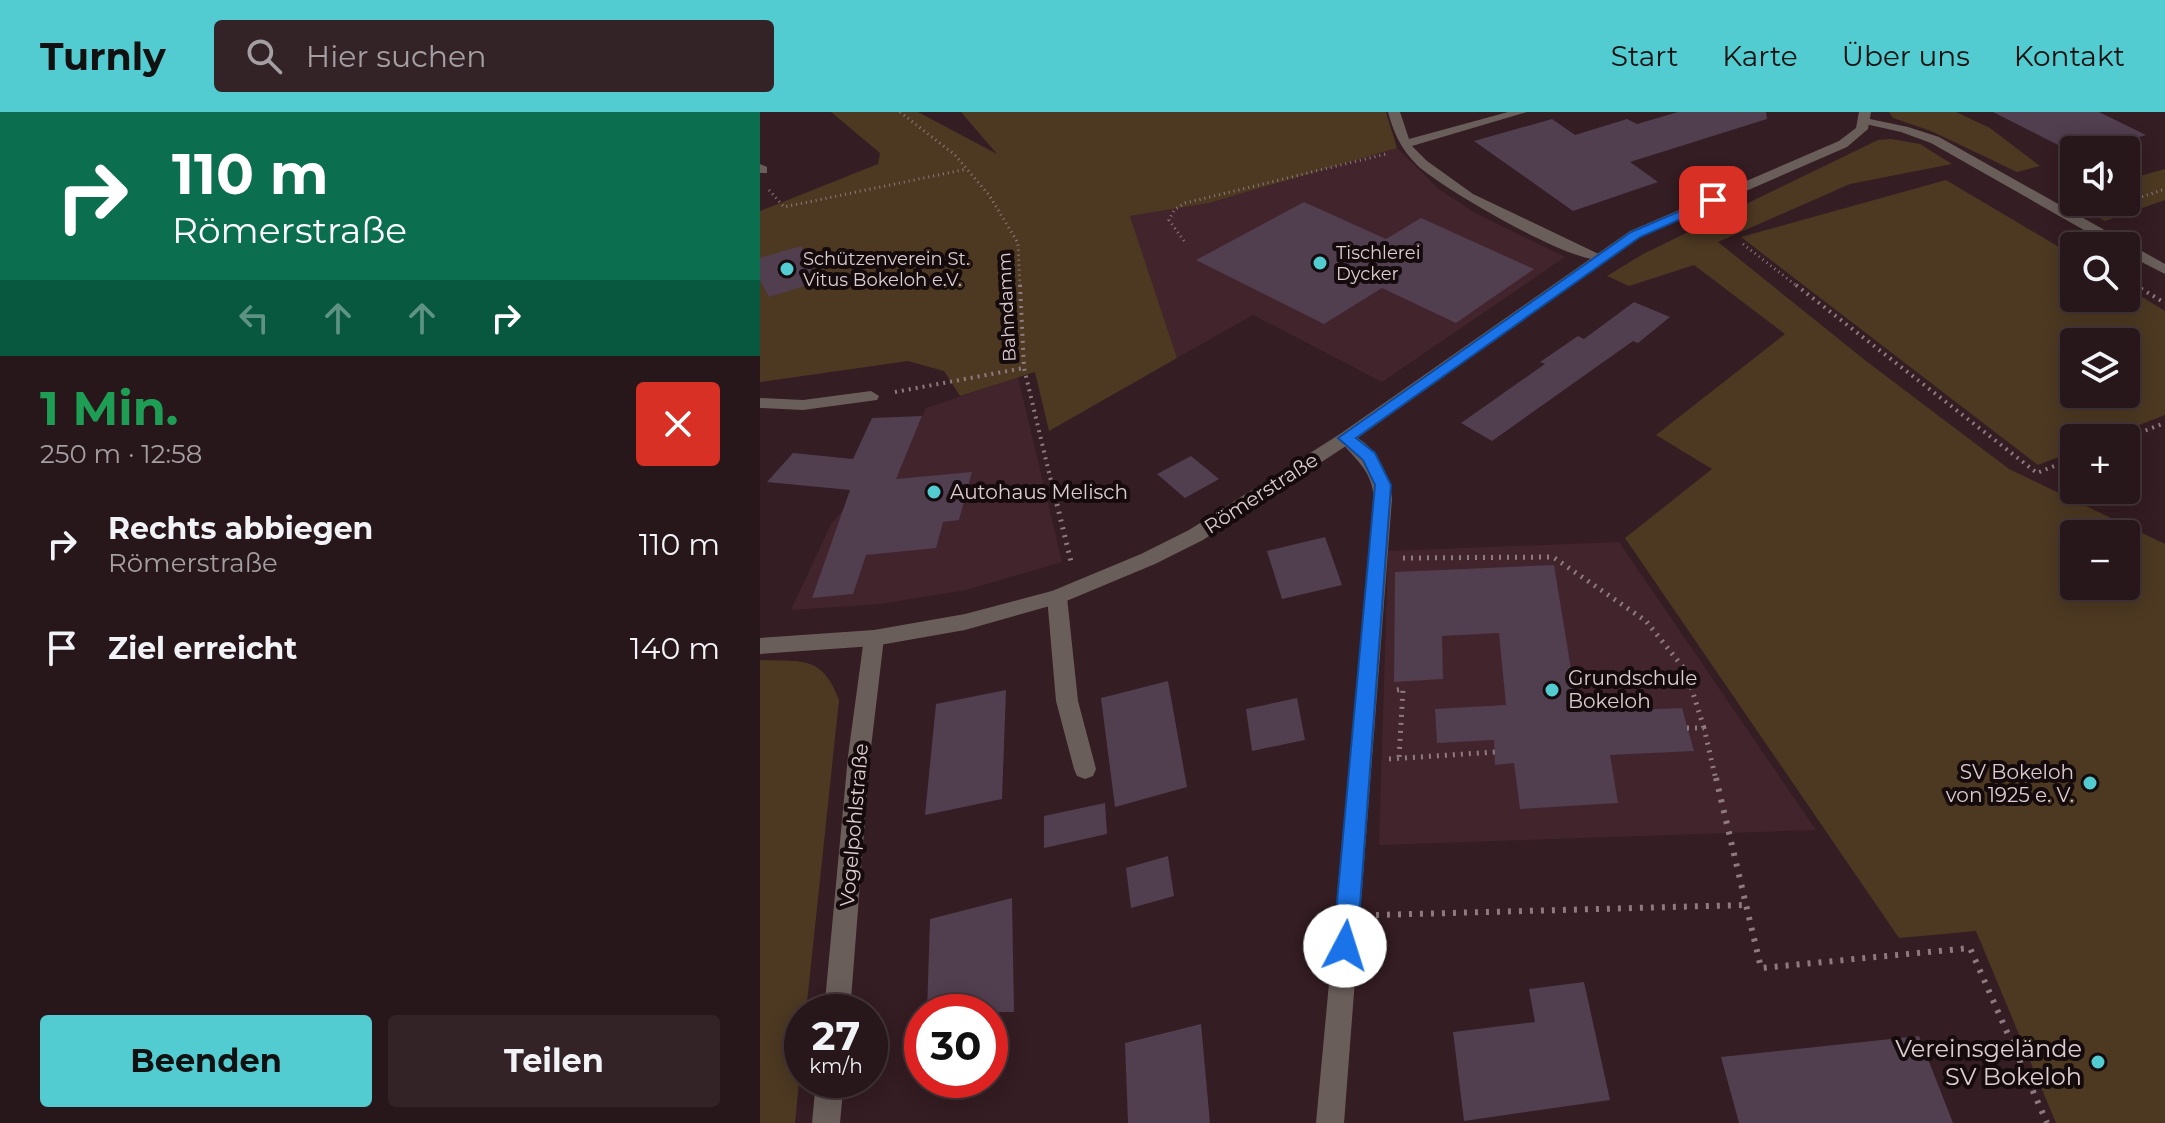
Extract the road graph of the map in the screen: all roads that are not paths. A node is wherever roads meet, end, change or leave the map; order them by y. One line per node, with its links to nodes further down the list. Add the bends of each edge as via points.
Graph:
1 (1394, 112): 4 (street)
2 (1521, 112): 4 (street)
3 (1865, 116): 6 (street, via 1935,140); 9 (street, Römerstraße, via 1855,137 1843,144 1635,234)
4 (1407, 147): 9 (street, via 1450,185 1482,204)
5 (2077, 216): 6 (street)
6 (2075, 219): 7 (street)
7 (2098, 232)
8 (2140, 256): 10 (street)
9 (1600, 258): 13 (street, Römerstraße)
10 (2165, 270)
11 (871, 396): 12 (street, via 803,405)
12 (760, 403)
13 (1346, 438): 14 (street, Römerstraße, via 1196,535); 21 (street, via 1370,457 1383,485)
14 (1067, 593): 15 (street, Römerstraße, via 965,622); 17 (street, via 1067,701)
15 (874, 638): 16 (street, Römerstraße); 18 (street, Vogelpohlstraße)
16 (760, 646)
17 (1085, 769)
18 (839, 994)
19 (828, 1098): 20 (street)
20 (826, 1123)
21 (1330, 1123)

